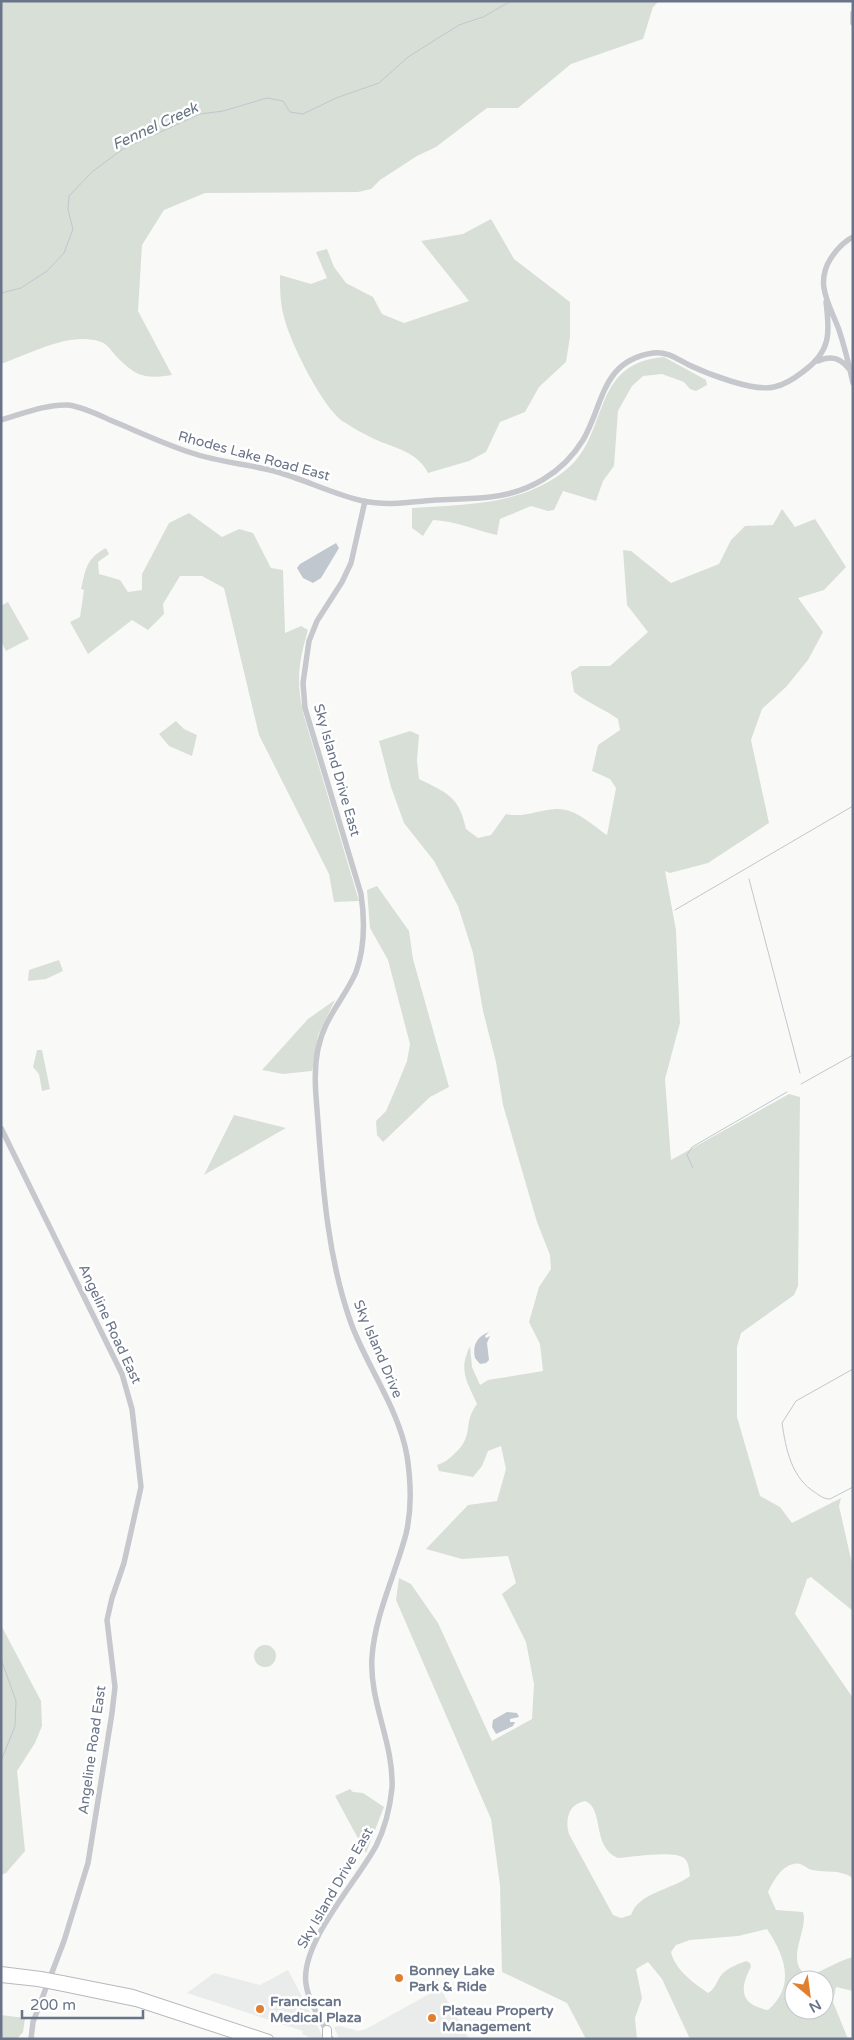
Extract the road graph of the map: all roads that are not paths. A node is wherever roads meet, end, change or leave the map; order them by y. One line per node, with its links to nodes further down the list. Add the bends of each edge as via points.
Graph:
1 (853, 13): 2 (street)
2 (853, 24)
3 (853, 237): 4 (street, via 840,245 824,270 822,283)
4 (826, 302): 5 (street, Rhodes Lake Road East, via 827,340 823,354); 6 (street, via 839,331)
5 (814, 363): 6 (street, Rhodes Lake Road East, via 833,358); 9 (street, Rhodes Lake Road East, via 783,384 764,388 701,370 666,354 648,354 628,362 610,377 582,442 561,467 536,484 510,494 489,497 391,504)
6 (850, 371): 7 (street)
7 (853, 383)
8 (1, 420): 9 (street, Rhodes Lake Road East, via 54,406 79,407 192,453 272,471)
9 (365, 501): 10 (street, Sky Island Drive East, via 352,563 317,621 309,641 303,683 308,720 362,901 363,943 356,972)
10 (346, 993): 12 (street, Sky Island Drive, via 326,1024 315,1066 327,1222 352,1325 399,1427 411,1491 406,1533)
11 (1, 1128): 18 (street, Angeline Road East, via 122,1374 132,1409 140,1487 124,1563 107,1620 115,1688 88,1863 64,1941 33,2022)
12 (377, 1627): 17 (street, Sky Island Drive East, via 372,1671 374,1693 391,1761 390,1802 377,1845 320,1934 309,1957 306,1987)
13 (1, 1971): 15 (highway)
14 (1, 1978): 15 (highway)
15 (39, 1979): 16 (highway, bridge)
16 (61, 1983): 19 (highway, via 136,2002); 20 (highway, via 132,1994)
17 (326, 2030): 21 (highway); 22 (street, Sky Island Drive East)
18 (31, 2039)
19 (249, 2039)
20 (270, 2039)
21 (327, 2039)
22 (332, 2039)

